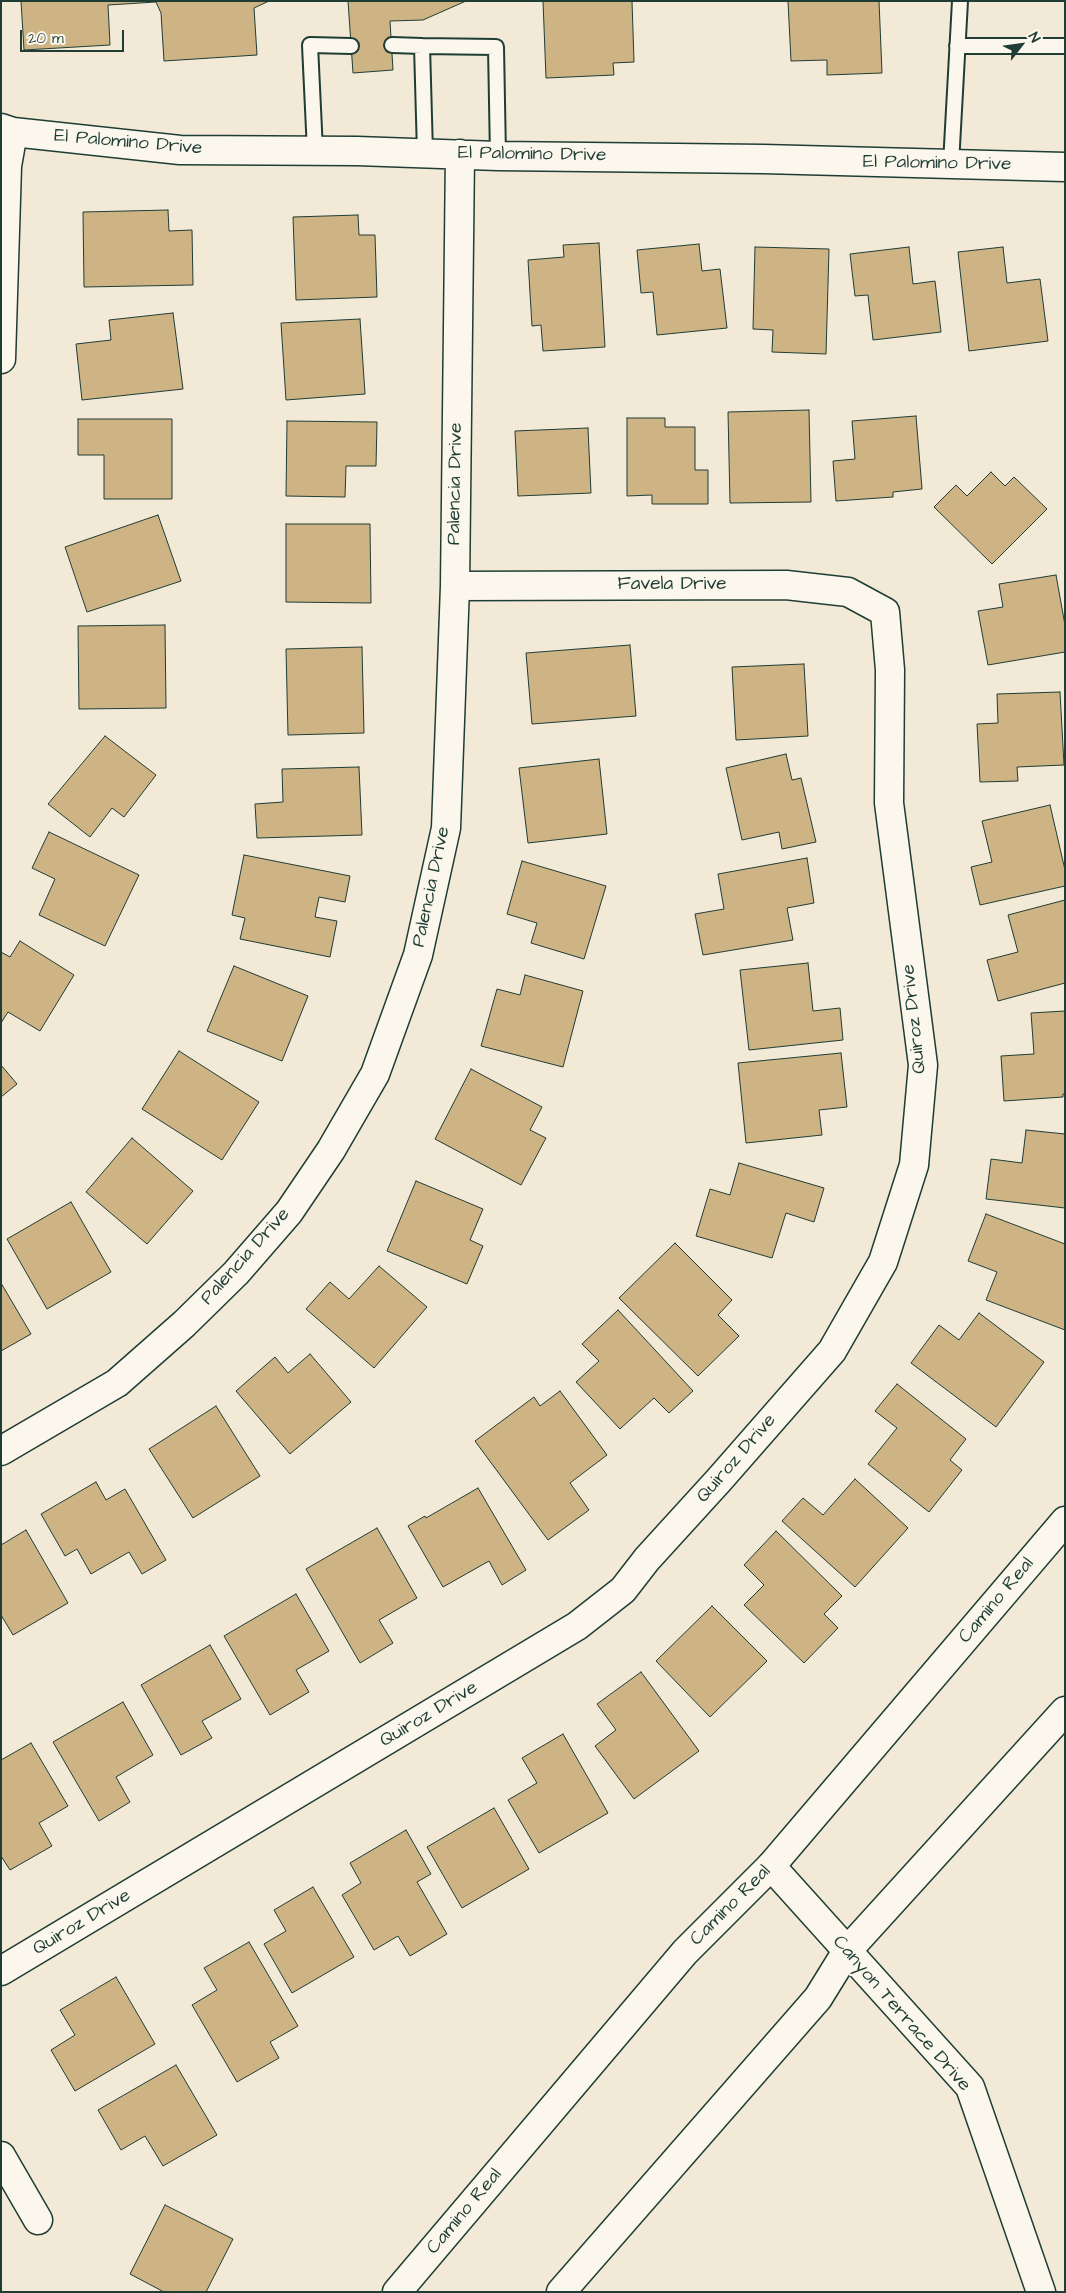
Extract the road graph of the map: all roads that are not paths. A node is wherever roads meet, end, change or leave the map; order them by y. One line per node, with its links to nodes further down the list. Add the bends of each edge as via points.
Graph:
1 (960, 1): 5 (lane)
2 (392, 45): 4 (lane)
3 (351, 46): 8 (lane, via 310,45)
4 (422, 46): 9 (lane); 11 (lane, via 496,47)
5 (957, 46): 6 (lane); 12 (lane)
6 (1065, 46)
7 (7, 130): 8 (street, El Palomino Drive, via 180,150); 14 (street)
8 (315, 151): 9 (street, El Palomino Drive)
9 (425, 153): 10 (street, El Palomino Drive)
10 (460, 154): 11 (street, El Palomino Drive); 15 (street, Palencia Drive)
11 (498, 156): 12 (street, El Palomino Drive)
12 (951, 164): 13 (street, El Palomino Drive)
13 (1065, 167)
14 (1, 359)
15 (455, 586): 16 (street, Favela Drive, via 786,585 848,592); 17 (street, Palencia Drive, via 446,828 418,955 375,1074 331,1150 289,1212 236,1273 117,1383)
16 (885, 612): 22 (street, Quiroz Drive, via 890,670 888,803 923,1065 914,1165 883,1262 832,1351 623,1590 577,1626)
17 (1, 1451)
18 (1065, 1521): 20 (street, Camino Real)
19 (1065, 1711): 21 (street)
20 (771, 1866): 21 (street, Canyon Terrace Drive); 25 (street, Camino Real, via 685,1952)
21 (847, 1951): 26 (street, via 818,1998); 27 (street, Canyon Terrace Drive, via 970,2087)
22 (1, 1971)
23 (1, 2156): 24 (street)
24 (38, 2220)
25 (397, 2292)
26 (561, 2292)
27 (1041, 2292)

